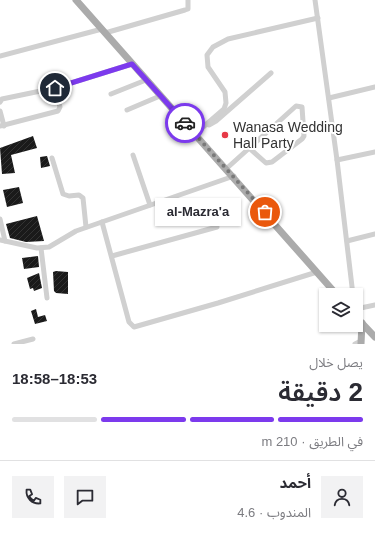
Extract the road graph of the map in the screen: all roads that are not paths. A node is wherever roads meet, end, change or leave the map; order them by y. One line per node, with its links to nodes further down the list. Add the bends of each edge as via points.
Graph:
1 (76, 0): 5 (main road)
2 (188, 0): 5 (street, via 188,9)
3 (315, 0): 4 (street)
4 (318, 18): 14 (street); 18 (street, via 228,39 213,47 207,55 208,67 222,86 226,103 224,109)
5 (103, 31): 6 (street); 7 (main road)
6 (0, 56)
7 (132, 64): 9 (main road); 11 (street)
8 (271, 73): 18 (street, via 216,121)
9 (146, 80): 12 (street); 13 (main road)
10 (375, 87): 14 (street)
11 (55, 88): 15 (street, via 2,99); 19 (street, via 60,107 58,111)
12 (111, 94)
13 (160, 96): 16 (street); 20 (main road)
14 (329, 98): 25 (street)
15 (0, 102)
16 (127, 110)
17 (0, 111): 19 (street)
18 (206, 125): 20 (street)
19 (2, 126)
20 (194, 134): 26 (main road)
21 (249, 148): 21 (street, via 266,163 272,162 302,139 305,132 302,107 296,106); 26 (street)
22 (375, 152): 25 (street)
23 (133, 155): 28 (street)
24 (52, 158): 31 (street, via 63,194 79,195 83,198)
25 (337, 160): 35 (street)
26 (226, 169): 27 (main road)
27 (234, 176): 28 (street); 38 (main road)
28 (150, 205): 30 (street)
29 (0, 219): 34 (street)
30 (102, 222): 31 (street); 37 (street)
31 (86, 227): 36 (street, via 68,234 49,248)
32 (217, 227): 37 (street)
33 (375, 234): 35 (street)
34 (3, 241): 36 (street)
35 (347, 241): 40 (street)
36 (41, 248): 41 (street)
37 (112, 256): 38 (street, via 129,322 134,327)
38 (317, 272): 39 (main road)
39 (331, 288)
40 (352, 288)
41 (47, 298)
42 (375, 305): 43 (street)
43 (363, 308)
44 (363, 324): 46 (main road)
45 (361, 332): 48 (main road)
46 (375, 337)
47 (33, 339): 49 (street)
48 (359, 343)
49 (14, 344)

